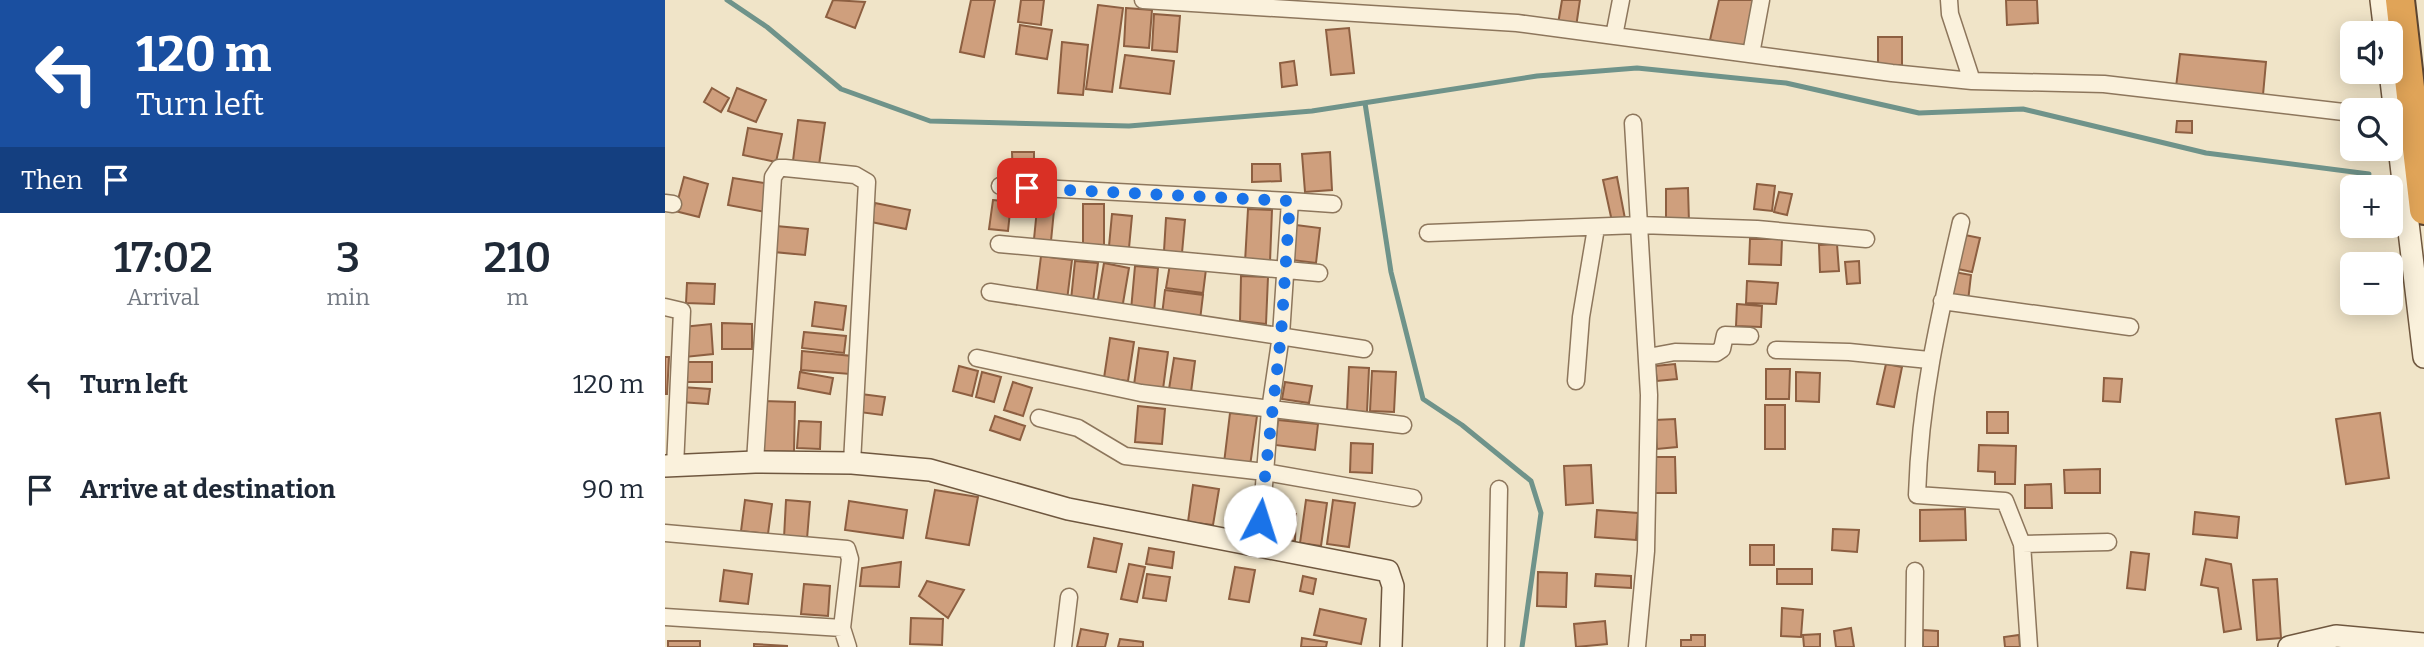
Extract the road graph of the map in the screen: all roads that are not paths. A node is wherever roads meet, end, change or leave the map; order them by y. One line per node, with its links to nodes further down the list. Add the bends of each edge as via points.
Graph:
1 (1143, 0): 7 (street)
2 (1621, 0): 9 (street)
3 (1761, 0): 10 (street)
4 (1949, 0): 11 (street)
5 (2381, 0): 8 (street)
6 (2400, 0): 12 (highway)
7 (1273, 4): 9 (street, via 1517,23)
8 (2384, 21)
9 (1614, 36): 10 (street)
10 (1751, 54): 11 (street)
11 (1972, 81): 13 (street, via 2104,84)
12 (2398, 98)
13 (2340, 112)
14 (1633, 123): 22 (street)
15 (2403, 127): 20 (highway)
16 (2403, 155): 38 (street)
17 (1000, 186): 18 (street)
18 (1290, 201): 19 (street); 27 (street)
19 (1333, 205)
20 (2424, 210)
21 (1961, 222): 30 (street)
22 (1639, 225): 23 (street); 25 (street); 37 (street)
23 (1596, 229): 24 (street); 41 (street)
24 (1428, 233)
25 (1866, 239)
26 (999, 243): 27 (street)
27 (1284, 271): 28 (street); 33 (street)
28 (1319, 273)
29 (990, 292): 33 (street)
30 (1943, 302): 32 (street); 40 (street)
31 (665, 307): 47 (street, via 683,311)
32 (2130, 327)
33 (1281, 335): 35 (street); 42 (street)
34 (1750, 336): 37 (street, via 1725,335 1722,349 1716,353)
35 (1364, 349)
36 (1776, 350): 40 (street)
37 (1648, 357): 64 (street, via 1646,551)
38 (2424, 357)
39 (977, 358): 42 (street, via 1141,393)
40 (1929, 360): 53 (street, via 1917,495 2005,501)
41 (1576, 381)
42 (1270, 410): 44 (street); 48 (street)
43 (1039, 418): 48 (street, via 1078,428 1125,456)
44 (1403, 425)
45 (755, 462): 46 (street); 46 (street, via 773,177 779,168 855,176 867,182); 47 (street)
46 (852, 463): 54 (street, via 930,470 1068,509)
47 (670, 467)
48 (1265, 472): 50 (street); 54 (street)
49 (1499, 489): 63 (street)
50 (1413, 498)
51 (665, 533): 58 (street, via 847,549 850,559)
52 (2108, 542): 53 (street)
53 (2022, 544): 66 (street)
54 (1259, 548): 62 (street, via 1388,571 1393,586)
55 (1915, 571): 65 (street)
56 (1069, 597): 61 (street)
57 (665, 617): 58 (street)
58 (842, 628): 60 (street)
59 (2424, 643): 67 (street, via 2336,636)
60 (848, 647)
61 (1063, 647)
62 (1391, 647)
63 (1496, 647)
64 (1637, 647)
65 (1914, 647)
66 (2029, 647)
67 (2289, 647)

